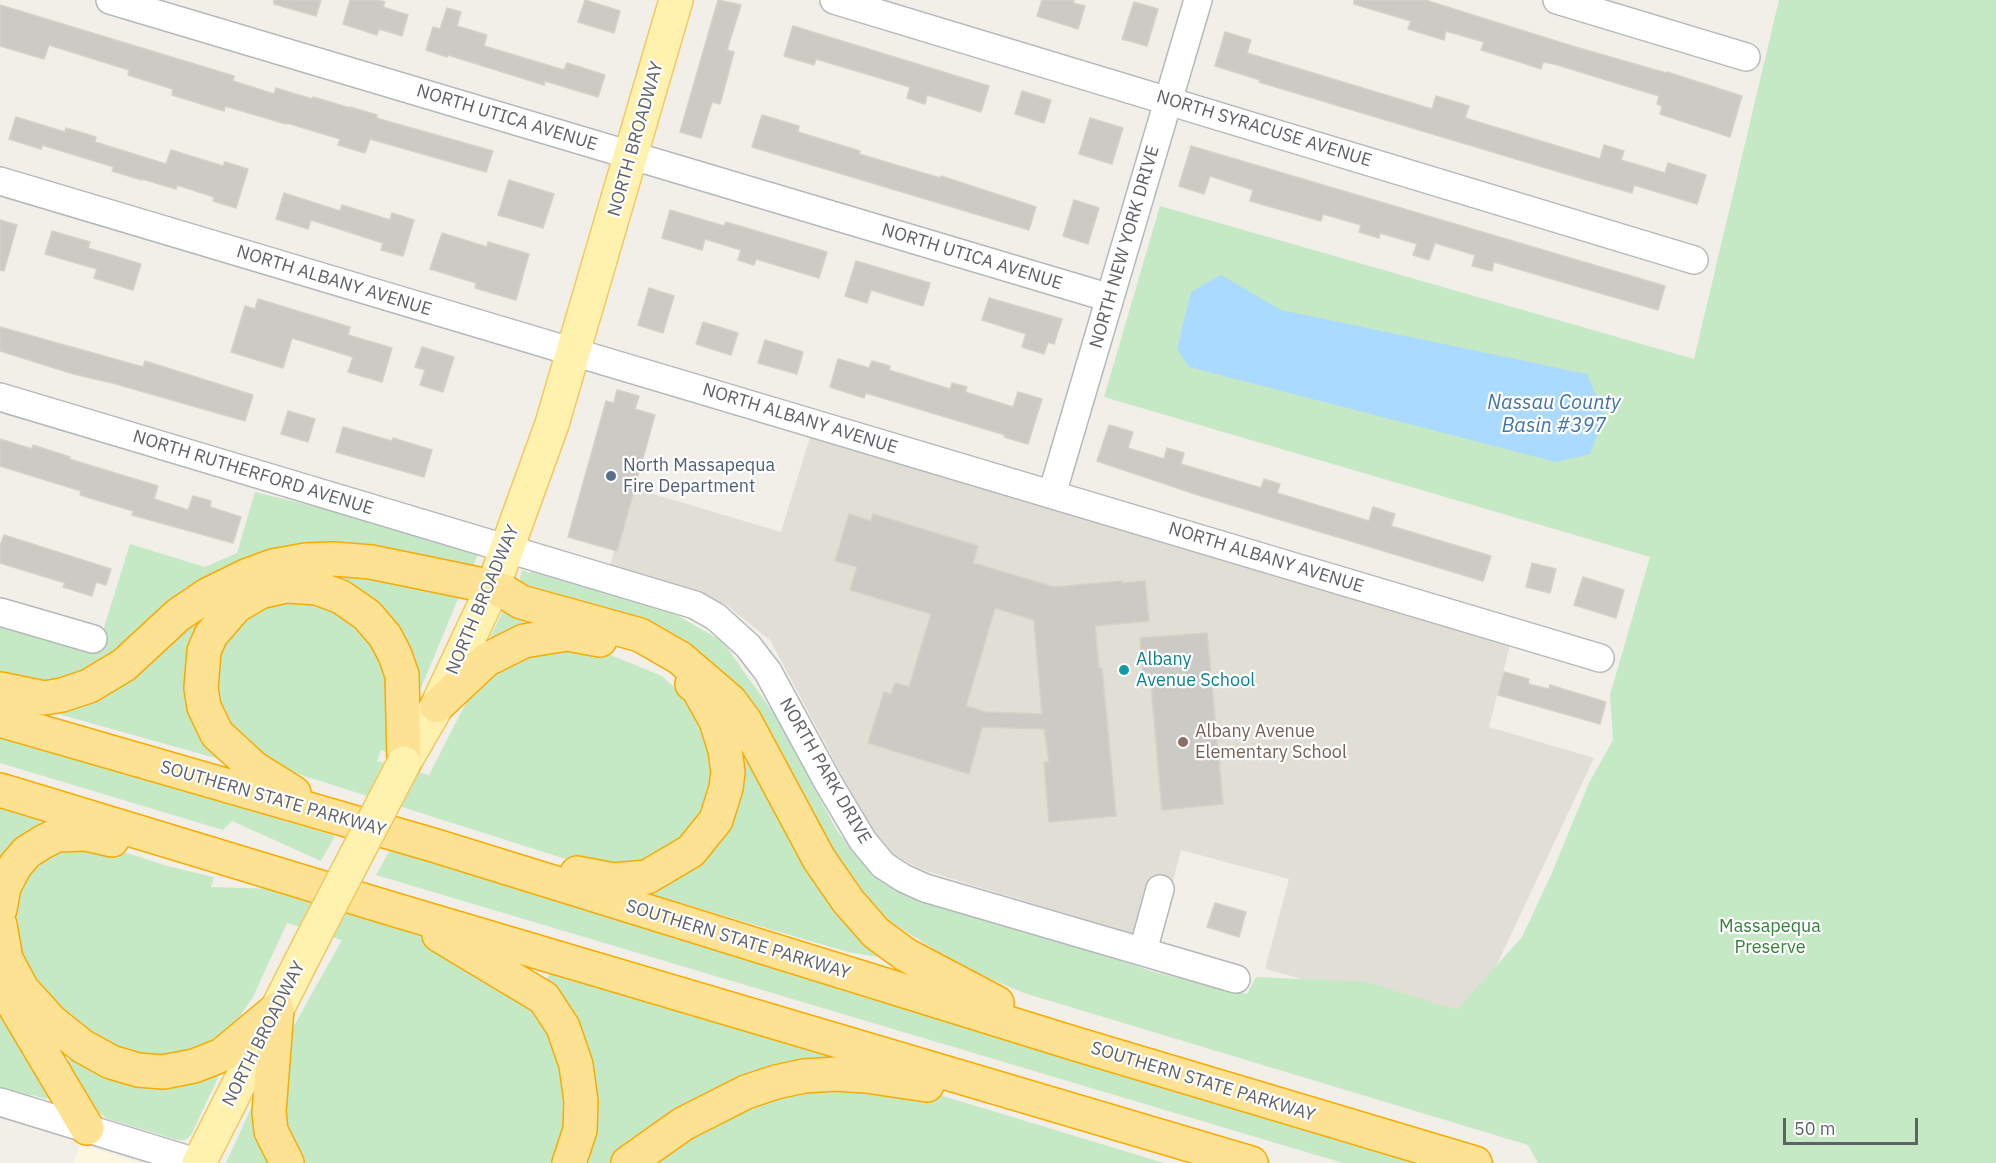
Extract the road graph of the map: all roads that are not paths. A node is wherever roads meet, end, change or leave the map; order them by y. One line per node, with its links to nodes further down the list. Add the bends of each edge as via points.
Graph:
1 (110, 0): 8 (street, NORTH UTICA AVENUE)
2 (676, 0): 8 (main road, NORTH BROADWAY)
3 (834, 0): 7 (street, NORTH SYRACUSE AVENUE)
4 (1198, 0): 7 (street, NORTH NEW YORK DRIVE)
5 (1557, 0): 6 (street)
6 (1746, 57)
7 (1169, 100): 10 (street, NORTH SYRACUSE AVENUE); 11 (street, NORTH NEW YORK DRIVE)
8 (631, 155): 11 (street, NORTH UTICA AVENUE); 12 (main road, NORTH BROADWAY)
9 (0, 181): 12 (street, NORTH ALBANY AVENUE)
10 (1694, 260)
11 (1110, 298): 14 (street, NORTH NEW YORK DRIVE)
12 (573, 352): 14 (street, NORTH ALBANY AVENUE); 15 (main road, NORTH BROADWAY, via 552,424)
13 (0, 397): 15 (street, NORTH RUTHERFORD AVENUE)
14 (1052, 494): 19 (street, NORTH ALBANY AVENUE)
15 (507, 548): 16 (main road, NORTH BROADWAY); 32 (street, NORTH PARK DRIVE, via 695,605 716,617 748,646 768,672 863,841 883,865 903,878 925,888)
16 (493, 587): 20 (highway, via 371,562 306,560 273,566 209,594 178,615 124,665 89,686 44,698); 21 (main road, NORTH BROADWAY); 36 (highway, via 521,602 640,635 680,658 730,701 745,721 819,859 876,933 945,977)
17 (0, 612): 18 (street)
18 (93, 639)
19 (1600, 658)
20 (0, 689)
21 (437, 706): 23 (main road, NORTH BROADWAY); 26 (highway, via 486,660 524,641 567,634 605,641 639,651 697,687 716,721 728,772 716,820 691,851 647,877 614,880)
22 (0, 720): 25 (highway, SOUTHERN STATE PARKWAY)
23 (404, 763): 25 (highway, via 402,675 385,636 367,615 341,597 316,588 286,586 260,592 236,606 211,635 204,651 201,688 204,706 217,734 254,768); 35 (main road, NORTH BROADWAY, bridge)
24 (0, 790): 27 (highway)
25 (338, 817): 26 (highway, SOUTHERN STATE PARKWAY)
26 (433, 845): 36 (highway, SOUTHERN STATE PARKWAY)
27 (282, 875): 29 (highway, via 85,834 57,835 27,852 15,866 4,887); 30 (highway)
28 (1160, 889): 32 (street)
29 (0, 909)
30 (399, 911): 38 (highway); 42 (highway, via 543,998 563,1028 576,1065 580,1130)
31 (0, 925): 35 (highway, via 6,959 22,989 52,1022 82,1046 111,1062 163,1072 194,1066 222,1055)
32 (1143, 951): 33 (street, NORTH PARK DRIVE)
33 (1236, 979)
34 (0, 983): 39 (highway)
35 (277, 1009): 40 (main road, NORTH BROADWAY); 41 (highway, via 269,1112 271,1131)
36 (1076, 1044): 45 (highway, SOUTHERN STATE PARKWAY)
37 (0, 1102): 39 (street)
38 (1048, 1103): 43 (highway, via 866,1076 804,1076 747,1092 683,1124); 44 (highway)
39 (87, 1128): 40 (street)
40 (199, 1163)
41 (287, 1163)
42 (569, 1163)
43 (628, 1163)
44 (1251, 1163)
45 (1475, 1163)

